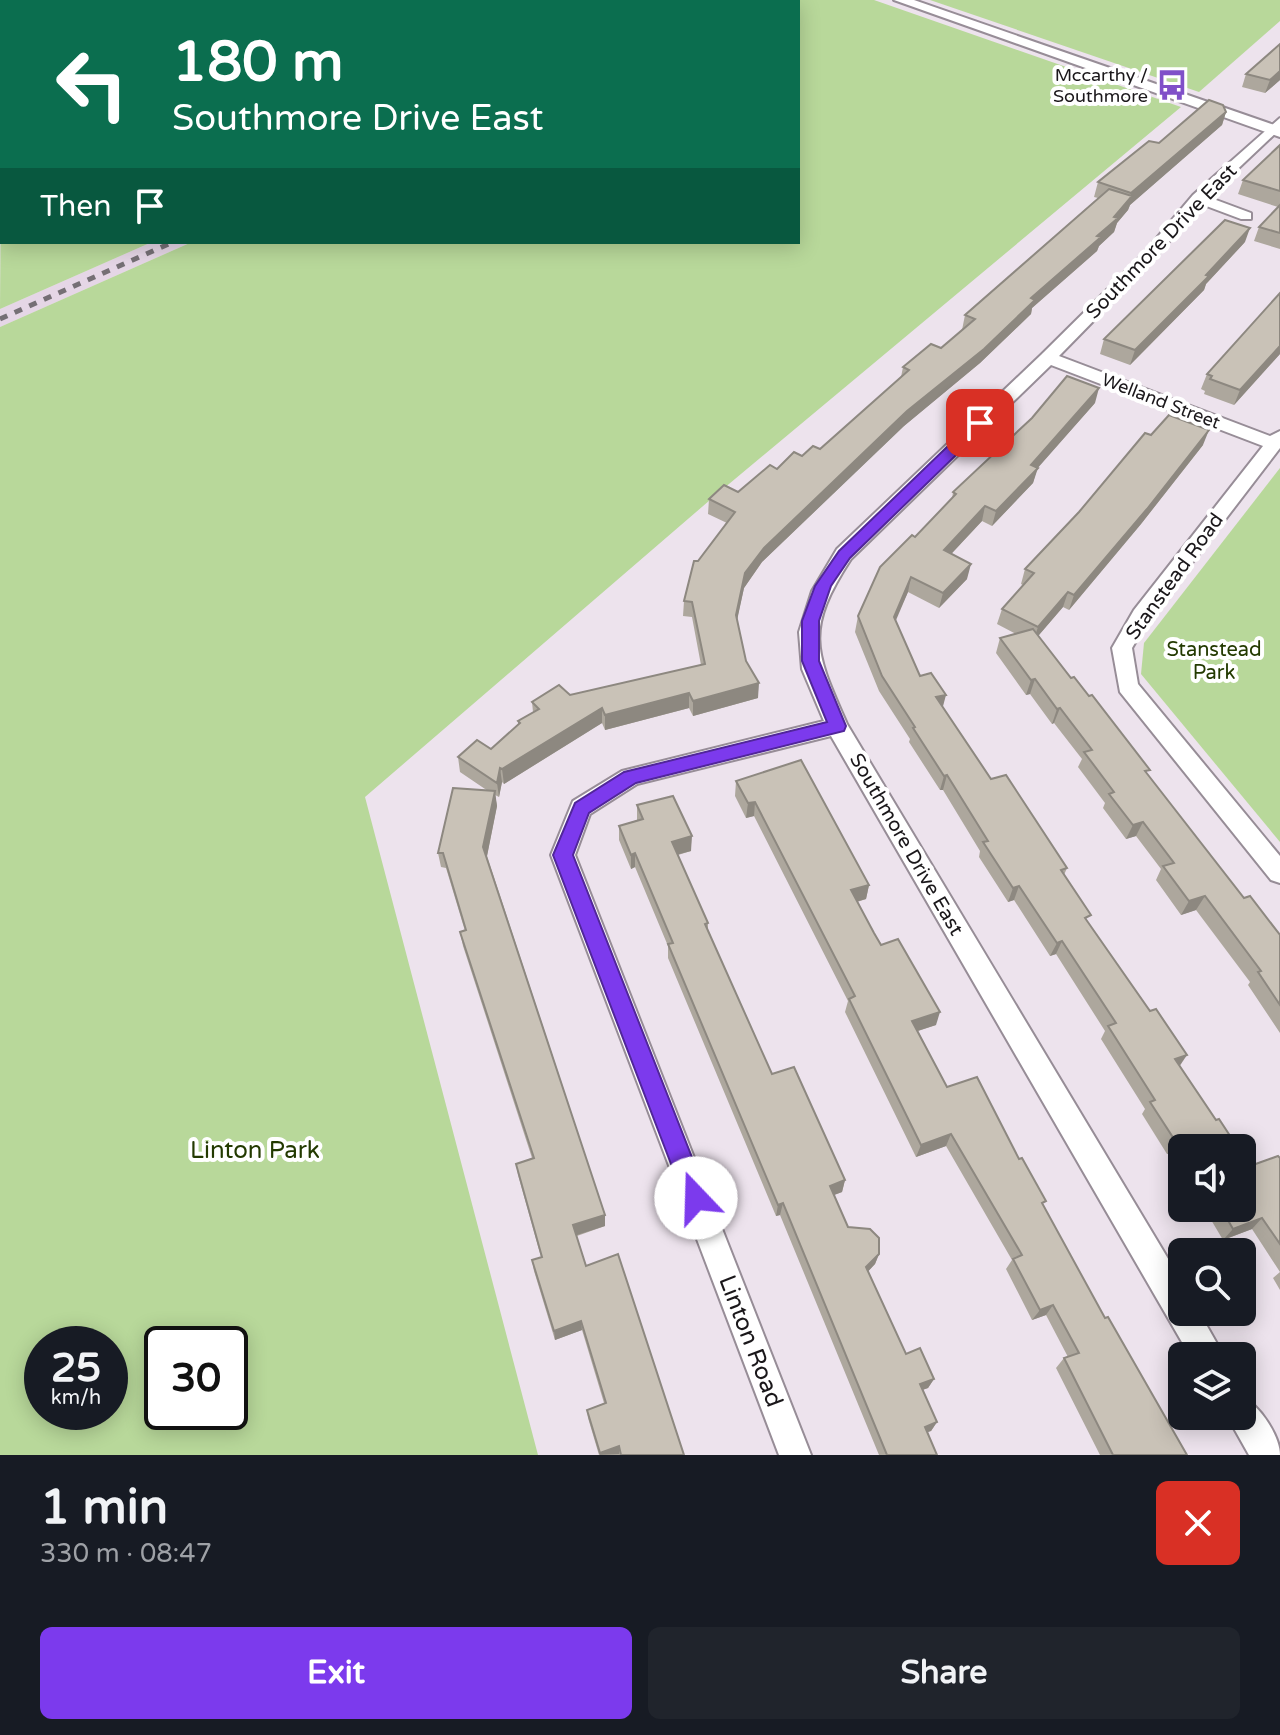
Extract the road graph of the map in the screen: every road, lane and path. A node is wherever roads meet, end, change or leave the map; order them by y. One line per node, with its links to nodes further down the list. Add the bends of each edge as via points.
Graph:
1 (901, 0): 2 (street)
2 (1277, 128): 3 (street, Southmore Drive East)
3 (1198, 198): 4 (street); 5 (street, Southmore Drive East)
4 (1246, 216)
5 (1048, 358): 6 (street, Welland Street); 7 (street, Southmore Drive East, via 844,554 823,586 811,621 810,661)
6 (1277, 440): 8 (street, Stanstead Road, via 1141,615 1122,648 1128,686)
7 (837, 726): 9 (street, Southmore Drive East); 11 (street, Linton Road, via 630,777 581,808 563,855)
8 (1280, 873)
9 (1168, 1288)
10 (1252, 1430): 12 (street)
11 (795, 1455)
12 (1267, 1455)

